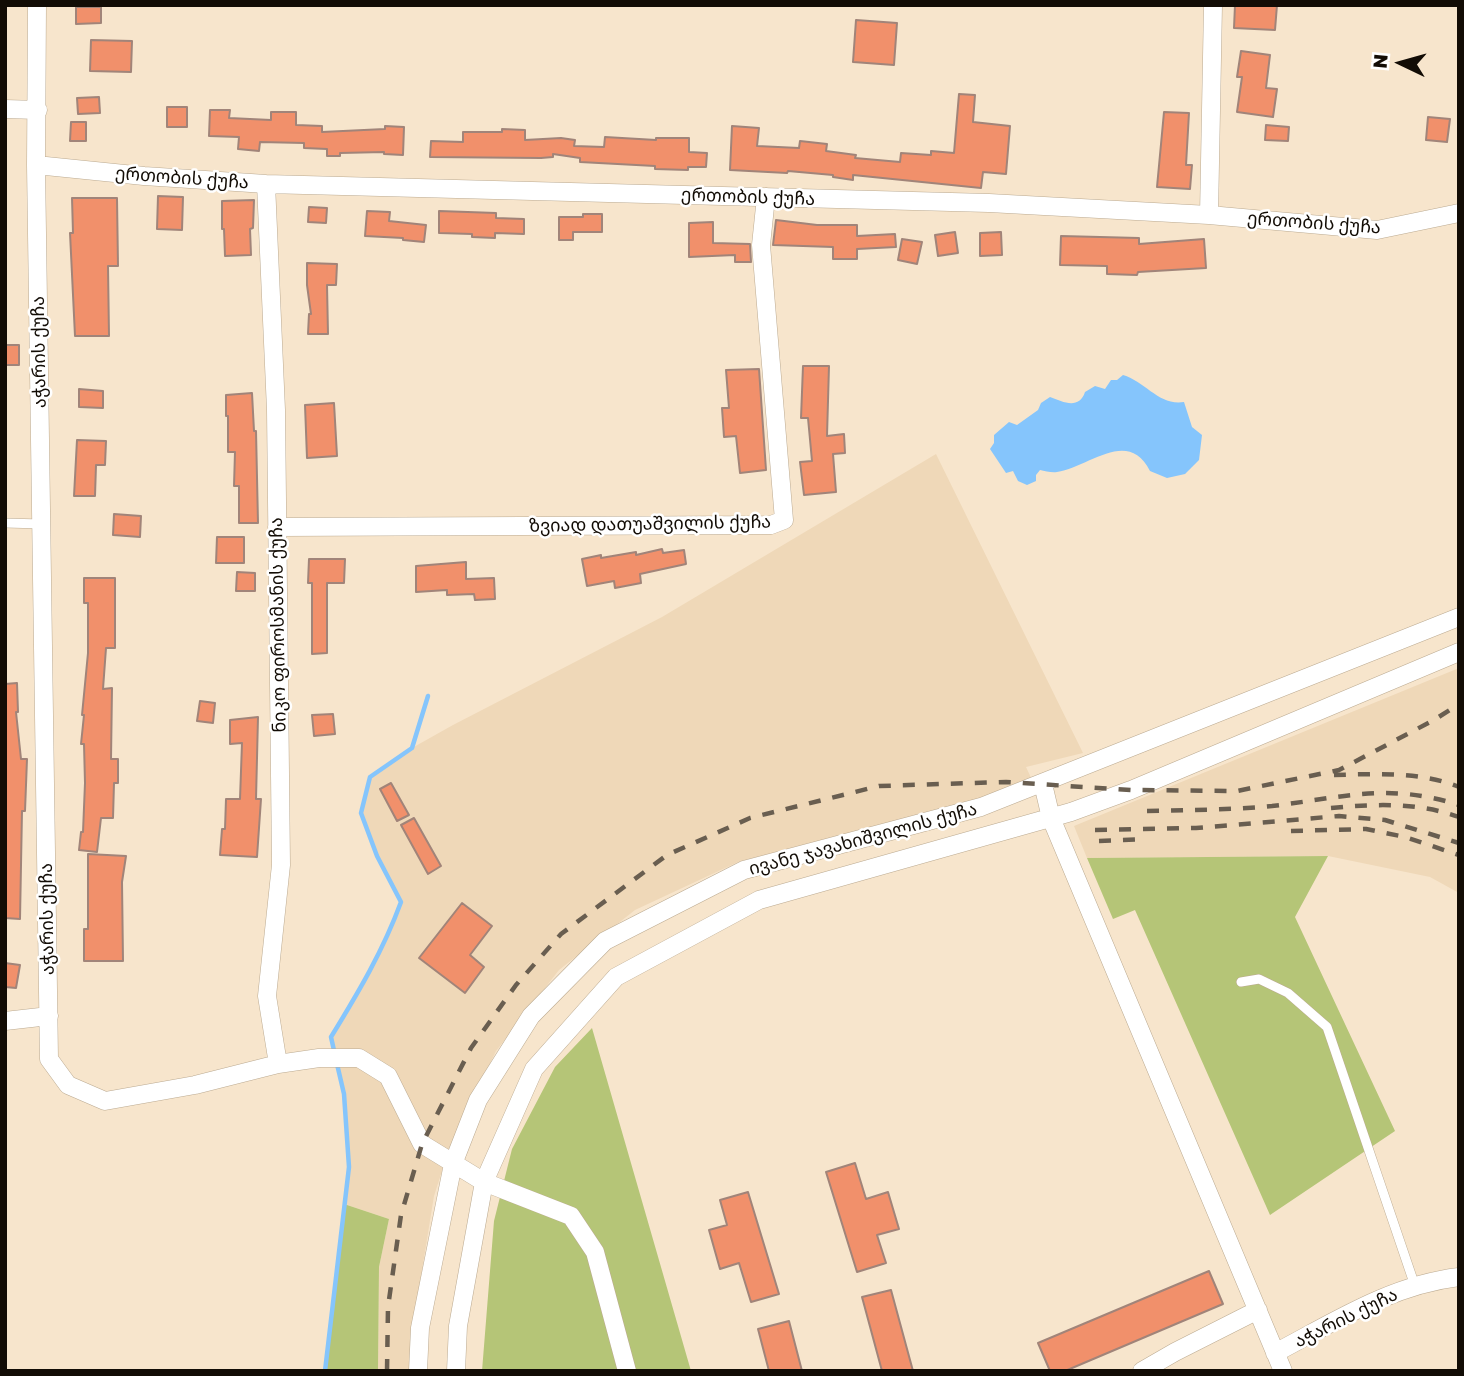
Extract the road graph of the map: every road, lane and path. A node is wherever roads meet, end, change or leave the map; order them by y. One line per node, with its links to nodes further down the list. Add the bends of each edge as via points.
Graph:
1 (37, 5): 4 (street, აჭარის ქუჩა)
2 (1213, 5): 9 (street)
3 (5, 109): 4 (street)
4 (38, 110): 5 (street, აჭარის ქუჩა)
5 (36, 165): 6 (street, ერთობის ქუჩა); 11 (street, აჭარის ქუჩა)
6 (266, 184): 7 (street, ერთობის ქუჩა); 12 (street, ნიკო ფიროსმანის ქუჩა)
7 (766, 198): 9 (street, ერთობის ქუჩა, via 989,203); 12 (street, ზვიად დათუაშვილის ქუჩა, via 761,245 784,520 771,525)
8 (1459, 214): 9 (street, ერთობის ქუჩა, via 1377,230)
9 (1209, 215)
10 (5, 523): 11 (lane)
11 (41, 524): 18 (street, აჭარის ქუჩა)
12 (277, 527): 20 (street, ნიკო ფიროსმანის ქუჩა, via 281,865 267,996)
13 (1459, 617): 15 (street, ივანე ჯავახიშვილის ქუჩა)
14 (1459, 652): 16 (street, via 1130,790)
15 (1043, 784): 16 (street); 21 (street, ივანე ჯავახიშვილის ქუჩა, via 960,814 744,870 605,941 531,1016 478,1100)
16 (1051, 818): 22 (street, via 759,900 616,977 534,1069); 25 (street)
17 (1241, 982): 24 (lane, via 1259,979 1288,993 1327,1027)
18 (49, 1016): 19 (street); 20 (street, აჭარის ქუჩა, via 49,1059 68,1085 105,1101)
19 (5, 1021)
20 (278, 1064): 21 (street, აჭარის ქუჩა, via 359,1058 388,1076 422,1144)
21 (453, 1164): 22 (street, აჭარის ქუჩა); 27 (street, ივანე ჯავახიშვილის ქუჩა, via 421,1328)
22 (484, 1182): 28 (street, via 457,1326); 29 (street, აჭარის ქუჩა, via 571,1216 596,1252)
23 (1459, 1277): 24 (street, აჭარის ქუჩა)
24 (1415, 1286): 26 (street, აჭარის ქუჩა, via 1377,1299)
25 (1258, 1310): 26 (street); 30 (street)
26 (1275, 1353): 31 (street)
27 (418, 1371)
28 (456, 1371)
29 (627, 1371)
30 (1142, 1371)
31 (1283, 1371)

